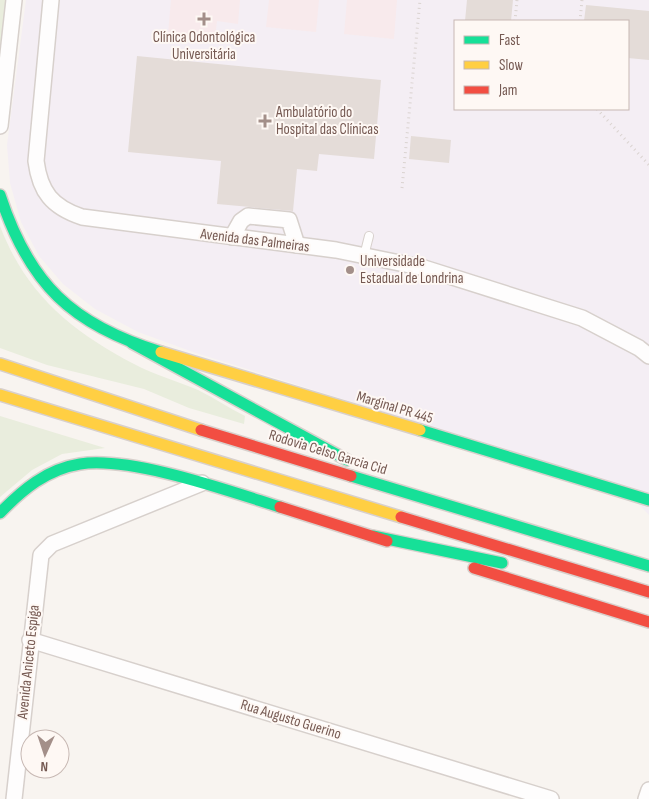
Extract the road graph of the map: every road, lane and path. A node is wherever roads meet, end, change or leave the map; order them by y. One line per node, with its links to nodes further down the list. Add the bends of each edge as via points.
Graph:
1 (14, 0): 9 (street)
2 (51, 0): 14 (street, Avenida das Palmeiras, via 36,161 48,195 66,212 82,217)
3 (420, 0): 11 (path)
4 (517, 0): 6 (path)
5 (582, 0): 7 (path)
6 (515, 20)
7 (580, 20)
8 (598, 110): 10 (path)
9 (0, 126)
10 (649, 166)
11 (402, 188)
12 (0, 195): 17 (main road, via 18,245 48,288 84,320)
13 (368, 236): 16 (lane)
14 (232, 237): 15 (street, Avenida das Palmeiras); 15 (street, via 241,221 248,216 289,220)
15 (297, 245): 16 (street, Avenida das Palmeiras)
16 (364, 256): 18 (street, Avenida das Palmeiras, via 424,268 582,318)
17 (132, 342): 22 (main road, via 319,446); 23 (main road, Marginal PR 445)
18 (649, 356)
19 (0, 364): 22 (main road, Rodovia Celso Garcia Cid, via 167,420)
20 (0, 395): 29 (main road)
21 (202, 483): 24 (main road, via 119,464 80,464 33,482); 25 (main road); 31 (street, Avenida Aniceto Espiga, via 52,544 41,556)
22 (413, 493): 27 (main road, Rodovia Celso Garcia Cid)
23 (649, 500)
24 (0, 513)
25 (373, 536): 26 (main road); 30 (main road)
26 (516, 566)
27 (649, 566)
28 (535, 570): 29 (main road)
29 (649, 593)
30 (649, 622)
31 (30, 640): 33 (street, Avenida Aniceto Espiga); 34 (street, Rua Augusto Guerino)
32 (649, 790): 35 (street)
33 (14, 799)
34 (551, 799)
35 (646, 799)

